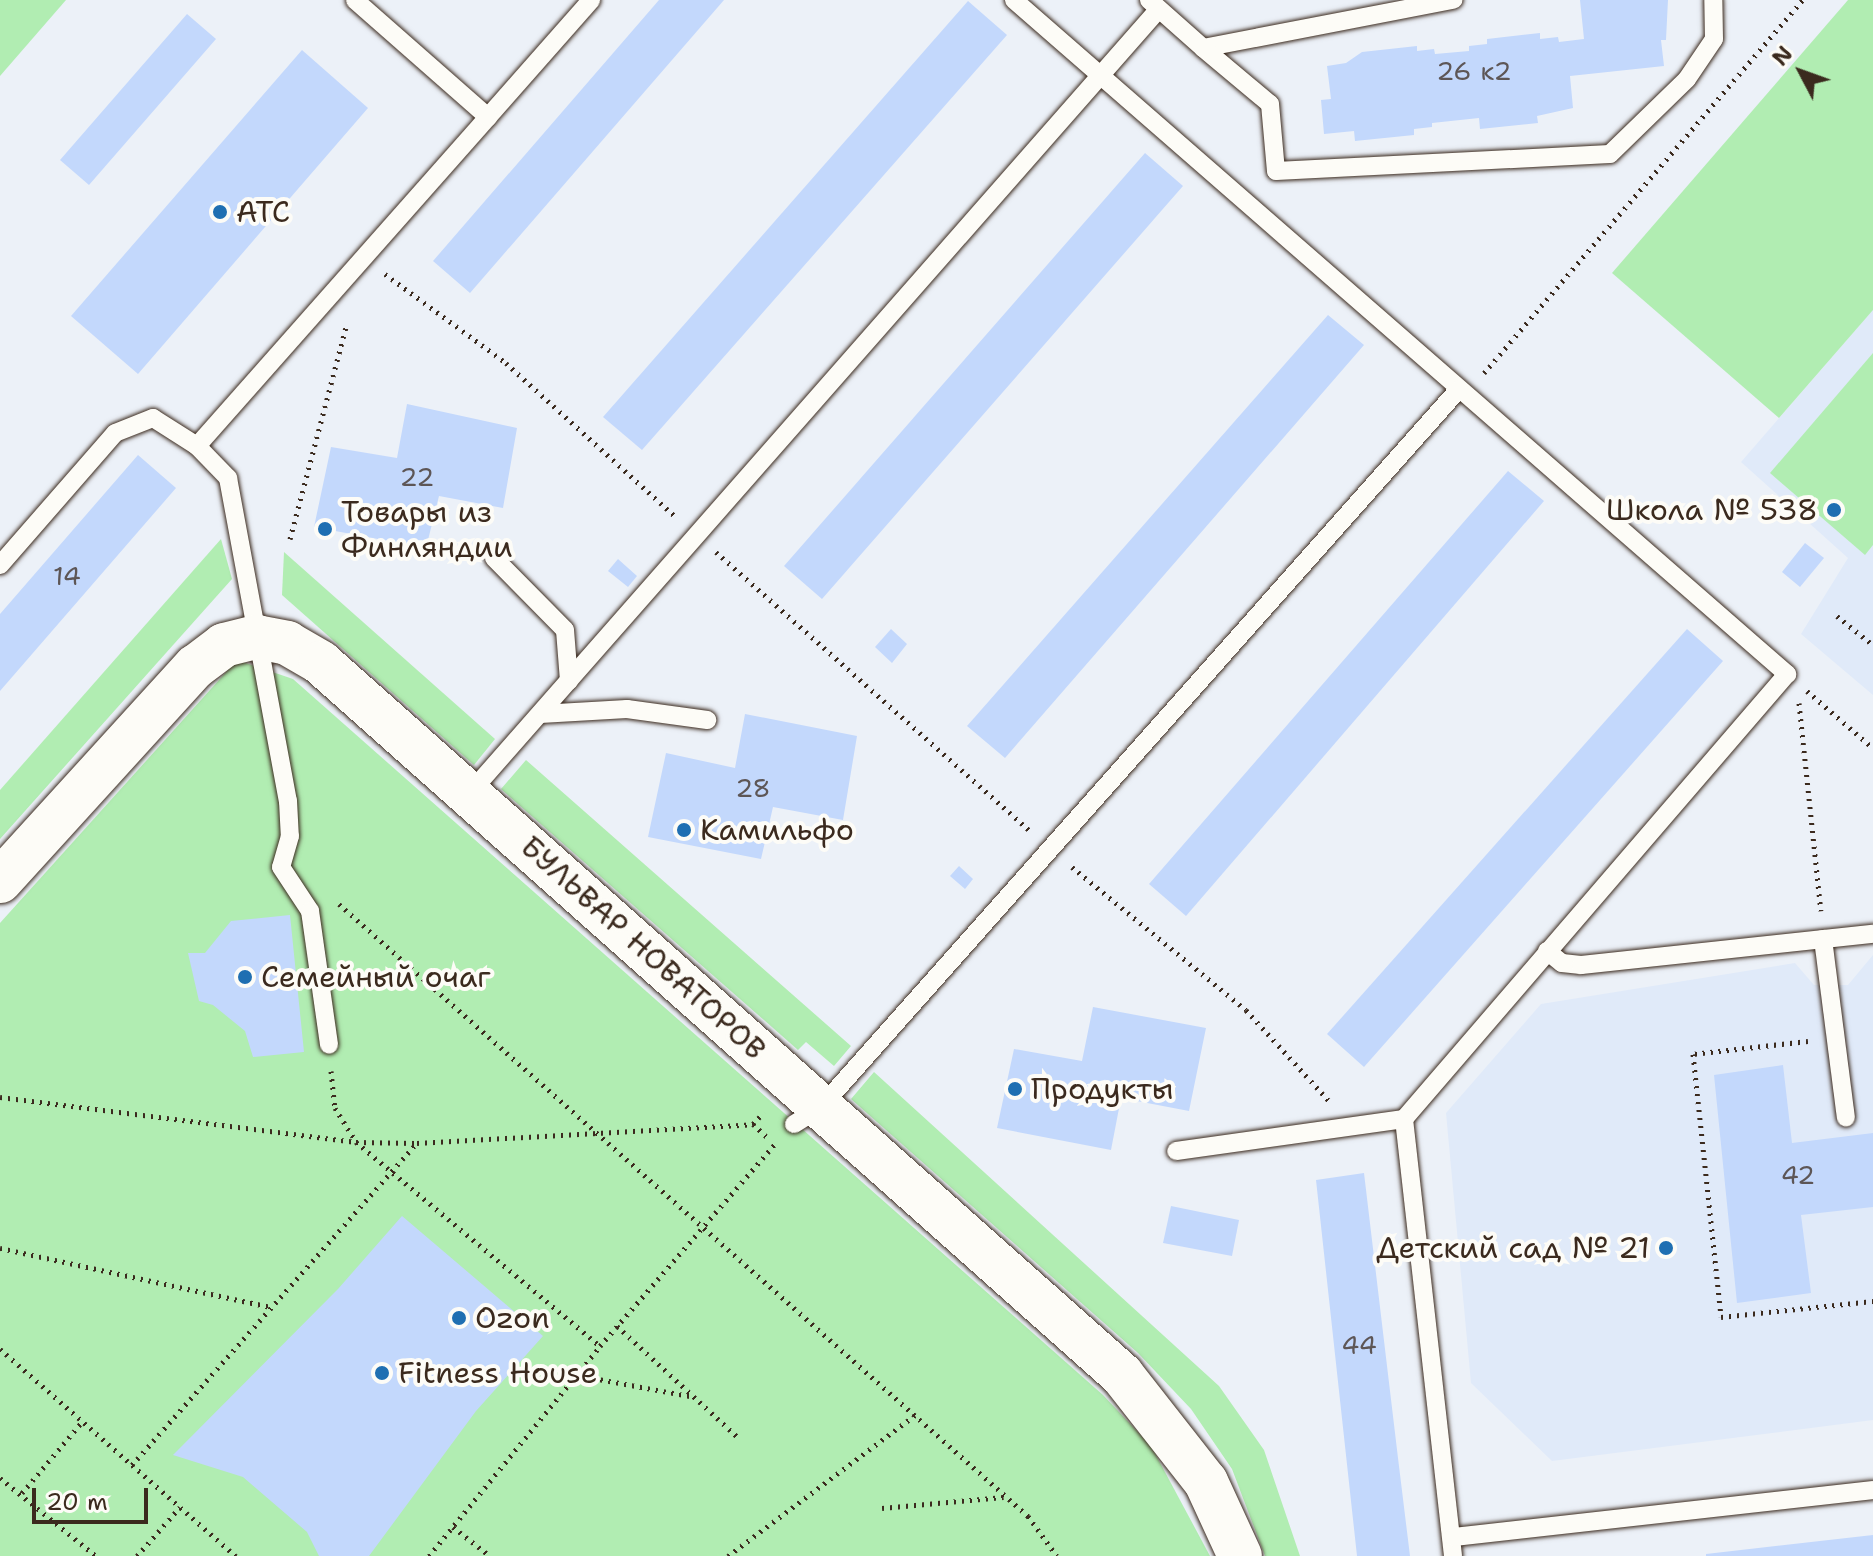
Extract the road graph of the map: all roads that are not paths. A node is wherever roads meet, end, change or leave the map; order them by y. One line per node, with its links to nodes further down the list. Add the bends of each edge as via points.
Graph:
1 (355, 0): 9 (lane)
2 (591, 0): 9 (lane)
3 (1014, 0): 8 (lane)
4 (1453, 0): 7 (lane)
5 (1713, 0): 7 (lane, via 1714,39 1687,79 1610,154 1276,171 1270,104)
6 (1154, 5): 7 (lane); 8 (lane)
7 (1203, 48)
8 (1101, 76): 10 (lane); 15 (lane)
9 (488, 117): 11 (lane)
10 (1458, 390): 22 (lane, via 1787,674); 24 (lane)
11 (197, 446): 13 (lane, via 153,418 115,433); 14 (lane, via 228,478)
12 (494, 558): 15 (lane, via 565,630)
13 (0, 565)
14 (257, 637): 18 (street, БУЛЬВАР НОВАТОРОВ, via 287,643 321,663); 19 (street, via 224,645 195,667); 23 (lane, via 288,801 290,836 281,867 310,911)
15 (569, 681): 16 (lane)
16 (540, 714): 17 (lane, via 627,709); 18 (lane)
17 (707, 720)
18 (469, 794): 24 (street, БУЛЬВАР НОВАТОРОВ)
19 (0, 881)
20 (1873, 934): 21 (lane)
21 (1823, 939): 22 (lane, via 1581,965 1562,963); 25 (lane)
22 (1547, 951): 26 (lane)
23 (329, 1045)
24 (808, 1116): 30 (street, БУЛЬВАР НОВАТОРОВ, via 1122,1375 1170,1429 1206,1482)
25 (1846, 1118)
26 (1404, 1119): 27 (lane); 29 (lane)
27 (1176, 1151)
28 (1873, 1490): 29 (lane)
29 (1453, 1546)
30 (1240, 1556)

